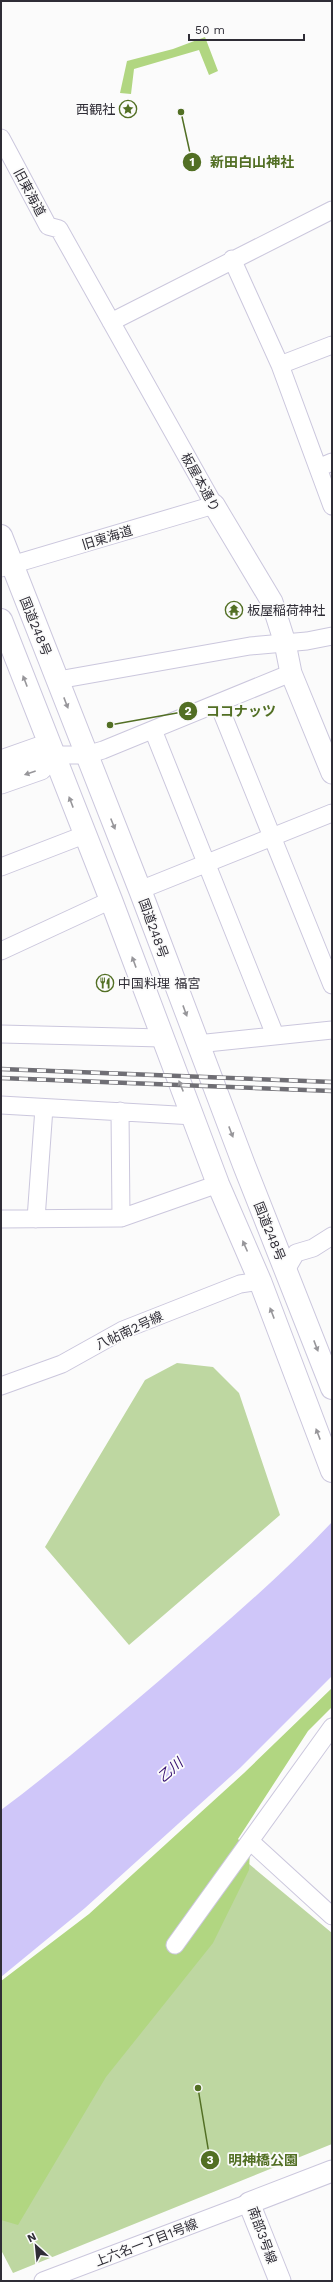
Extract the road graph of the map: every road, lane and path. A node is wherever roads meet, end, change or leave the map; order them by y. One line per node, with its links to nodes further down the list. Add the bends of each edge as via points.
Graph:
1 (1, 138): 4 (street, 旧東海道, via 48,226 59,229)
2 (332, 210): 3 (street)
3 (232, 259): 4 (street); 6 (street)
4 (112, 322): 8 (street, 板屋本通り)
5 (332, 345): 6 (street)
6 (280, 366): 7 (street)
7 (325, 465): 9 (street)
8 (214, 505): 11 (street, 旧東海道); 14 (street, 板屋本通り, via 272,602)
9 (332, 506)
10 (1, 536): 11 (highway, 国道248号)
11 (6, 567): 16 (highway, 国道248号)
12 (1, 620): 19 (highway, one-way to 12)
13 (332, 636): 14 (street)
14 (286, 643): 15 (street, 板屋本通り); 16 (street, via 250,646)
15 (291, 672): 17 (street); 22 (street)
16 (58, 680): 20 (highway, 国道248号, one-way to 20)
17 (218, 703): 18 (street); 26 (street)
18 (153, 730): 20 (street); 27 (street)
19 (52, 755): 20 (street); 21 (street, via 38,748); 23 (street, one-way to 23, via 41,769); 25 (highway, one-way to 19)
20 (86, 755): 29 (highway, 国道248号, one-way to 29)
21 (1, 761)
22 (332, 773)
23 (1, 783)
24 (332, 813): 26 (street)
25 (84, 835): 28 (street); 30 (highway)
26 (272, 837): 27 (street); 32 (street)
27 (206, 864): 29 (street); 35 (street)
28 (1, 867)
29 (140, 890): 37 (highway, 国道248号, one-way to 37)
30 (111, 900): 31 (street); 36 (highway, one-way to 30)
31 (1, 951)
32 (332, 985)
33 (332, 1030): 35 (street)
34 (1, 1034): 36 (street)
35 (275, 1035): 37 (street)
36 (162, 1038): 41 (highway, one-way to 36)
37 (197, 1044): 47 (highway, 国道248号, one-way to 47)
38 (1, 1105): 39 (street)
39 (44, 1108): 40 (street); 45 (street)
40 (120, 1111): 41 (street); 43 (street)
41 (194, 1116): 42 (highway)
42 (218, 1184): 43 (street); 48 (highway, one-way to 42)
43 (121, 1218): 45 (street)
44 (1, 1219): 45 (street)
45 (36, 1219)
46 (332, 1236): 47 (street, via 313,1248 296,1253)
47 (286, 1270): 50 (highway, 国道248号, one-way to 50)
48 (260, 1281): 49 (street, 八帖南2号線, via 240,1284 123,1330 62,1364); 51 (highway, one-way to 48)
49 (1, 1386)
50 (332, 1388)
51 (332, 1471)
52 (332, 1726): 53 (street)
53 (250, 1841): 54 (street); 55 (street)
54 (332, 1916)
55 (175, 1946)
56 (332, 2171): 57 (street, 南部3号線)
57 (249, 2202): 58 (street, 上六名一丁目1号線); 59 (street, 南部3号線)
58 (43, 2281)
59 (280, 2281)

